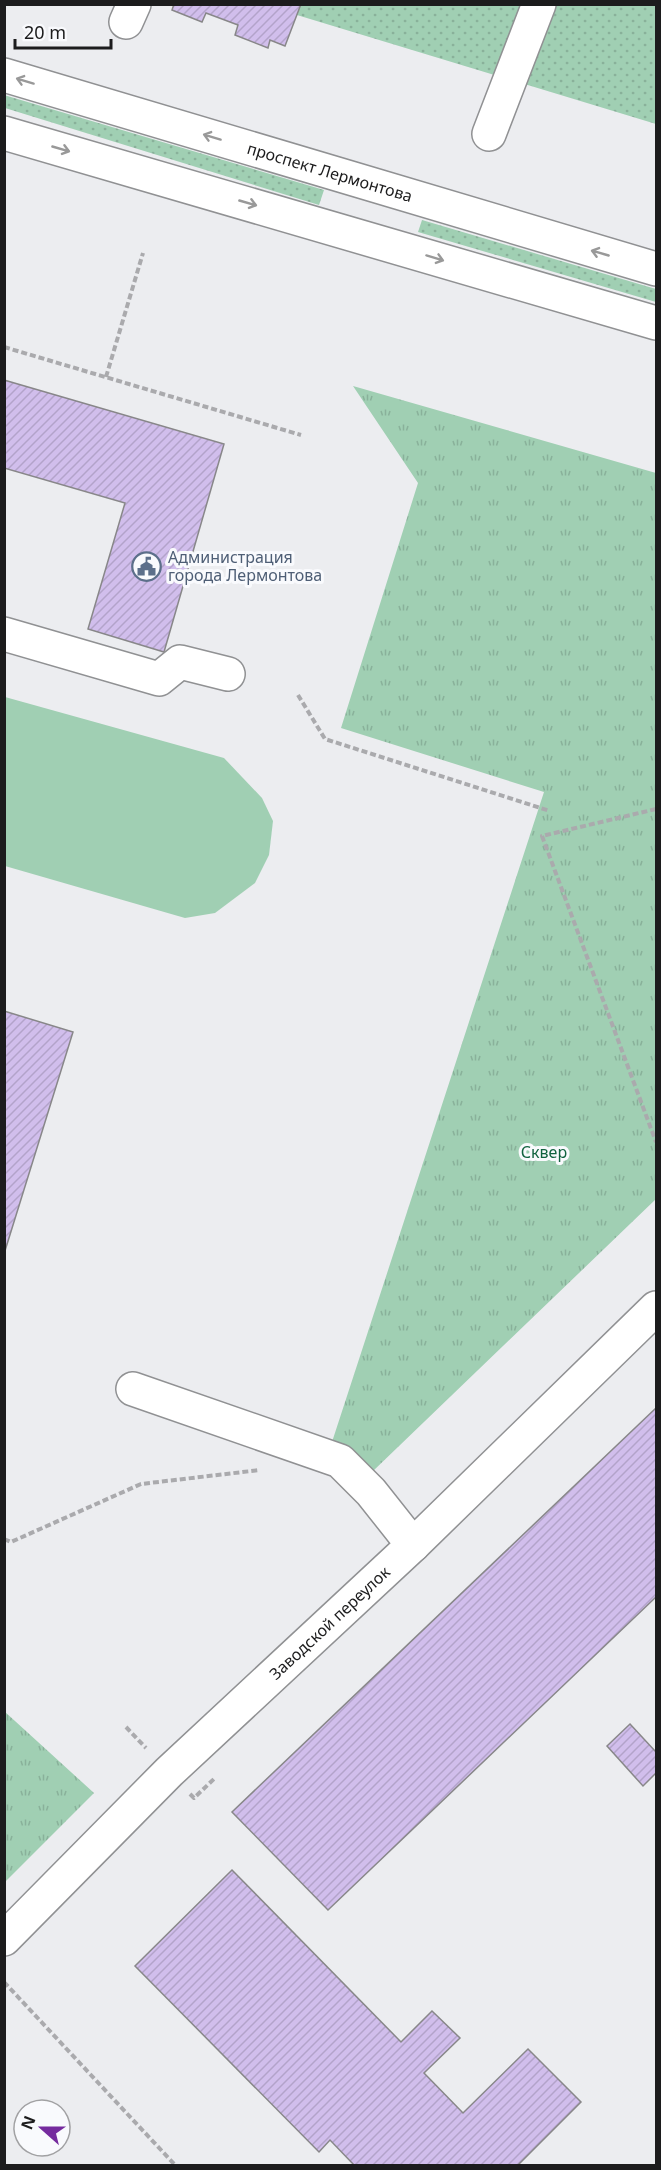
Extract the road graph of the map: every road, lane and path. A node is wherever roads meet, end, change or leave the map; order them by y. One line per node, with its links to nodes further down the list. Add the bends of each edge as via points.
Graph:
1 (539, 4): 4 (street)
2 (4, 75): 6 (street, проспект Лермонтова, one-way to 2)
3 (4, 133): 7 (street, one-way to 7)
4 (489, 134)
5 (143, 254): 9 (path)
6 (657, 269)
7 (657, 323)
8 (4, 347): 9 (path)
9 (106, 377): 10 (path)
10 (301, 435)
11 (4, 634): 12 (street, via 159,679 180,662)
12 (228, 674)
13 (298, 696): 15 (path, via 325,739)
14 (657, 810): 16 (path, via 542,836)
15 (550, 811)
16 (657, 1142)
17 (657, 1308): 21 (street, Заводской переулок)
18 (133, 1389): 21 (street, via 340,1461 371,1492)
19 (270, 1469): 20 (path, via 141,1484 12,1542)
20 (4, 1539)
21 (413, 1545): 22 (street, Заводской переулок, via 169,1772)
22 (4, 1939)
23 (4, 1982): 24 (path)
24 (176, 2166)

